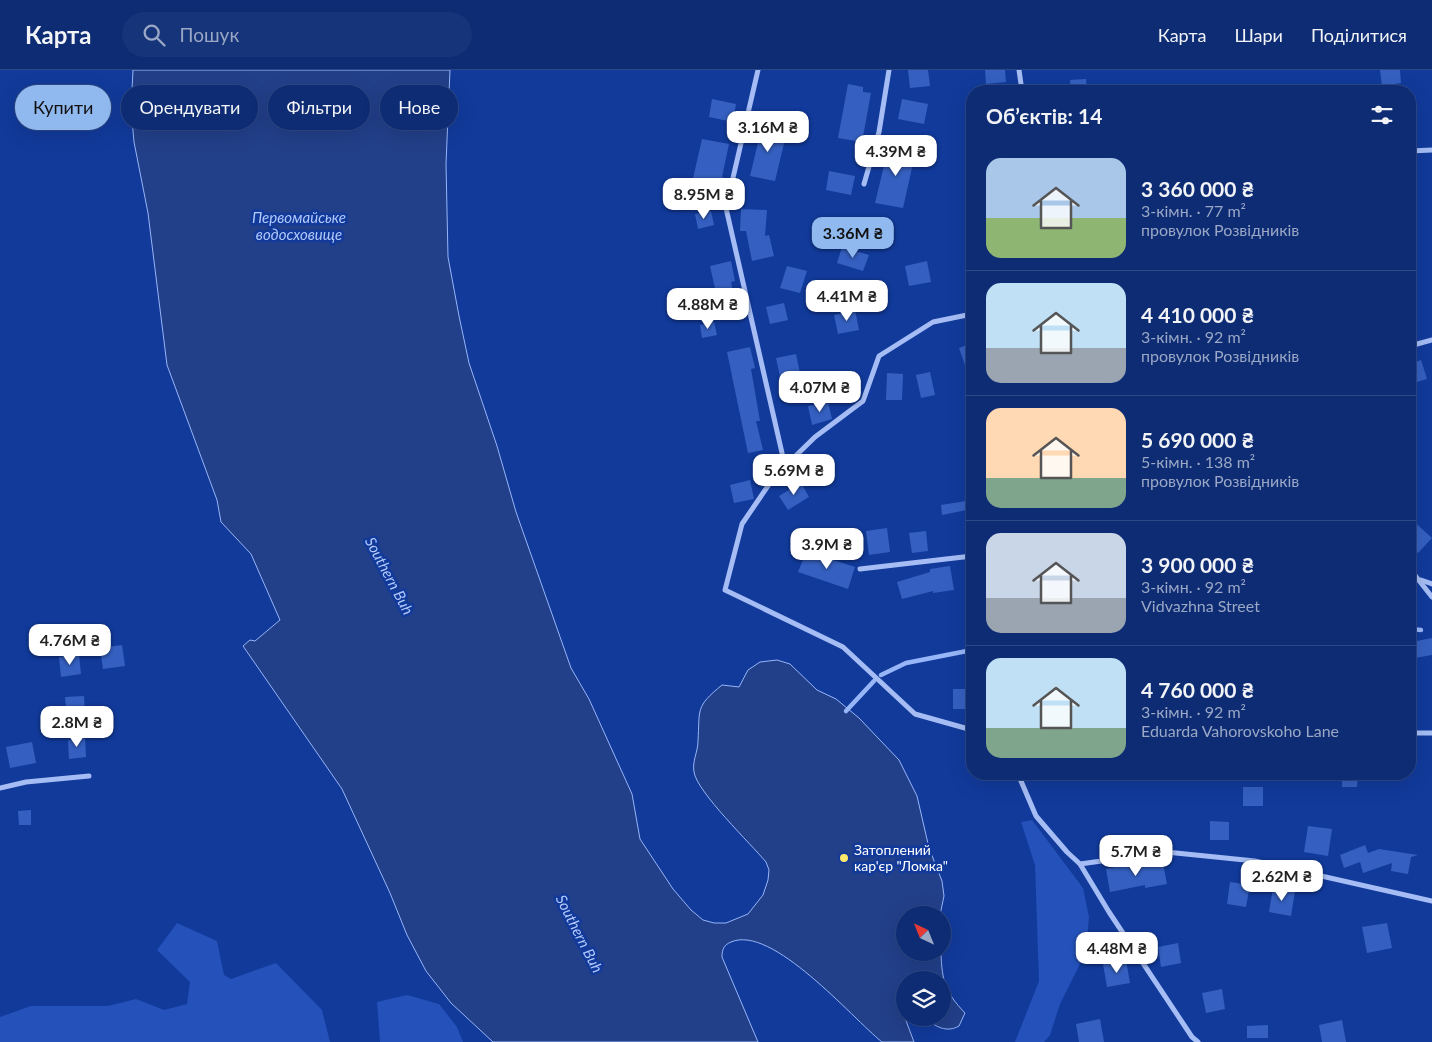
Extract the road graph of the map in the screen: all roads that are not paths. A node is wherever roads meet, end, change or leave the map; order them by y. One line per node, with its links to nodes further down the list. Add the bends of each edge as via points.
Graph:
1 (758, 70): 11 (street, via 726,208)
2 (889, 70): 7 (street, via 879,132)
3 (1020, 70): 4 (street)
4 (1021, 85)
5 (1432, 150): 6 (street)
6 (1416, 151)
7 (864, 184)
8 (966, 315): 11 (street, via 933,322 879,356 863,401 815,437)
9 (1432, 340): 10 (street)
10 (1416, 344)
11 (785, 466): 18 (street, via 742,524 725,590 843,647 915,714)
12 (966, 557): 13 (street)
13 (860, 568)
14 (1416, 576): 15 (street)
15 (1419, 579): 16 (street); 17 (street)
16 (1432, 584)
17 (1432, 597)
18 (966, 728)
19 (1416, 733): 20 (street)
20 (1432, 733)
21 (89, 776): 23 (street)
22 (1021, 780): 24 (street, via 1036,816)
23 (0, 788)
24 (1080, 864): 25 (street, via 1166,852 1255,861); 26 (street)
25 (1432, 901)
26 (1198, 1042)

